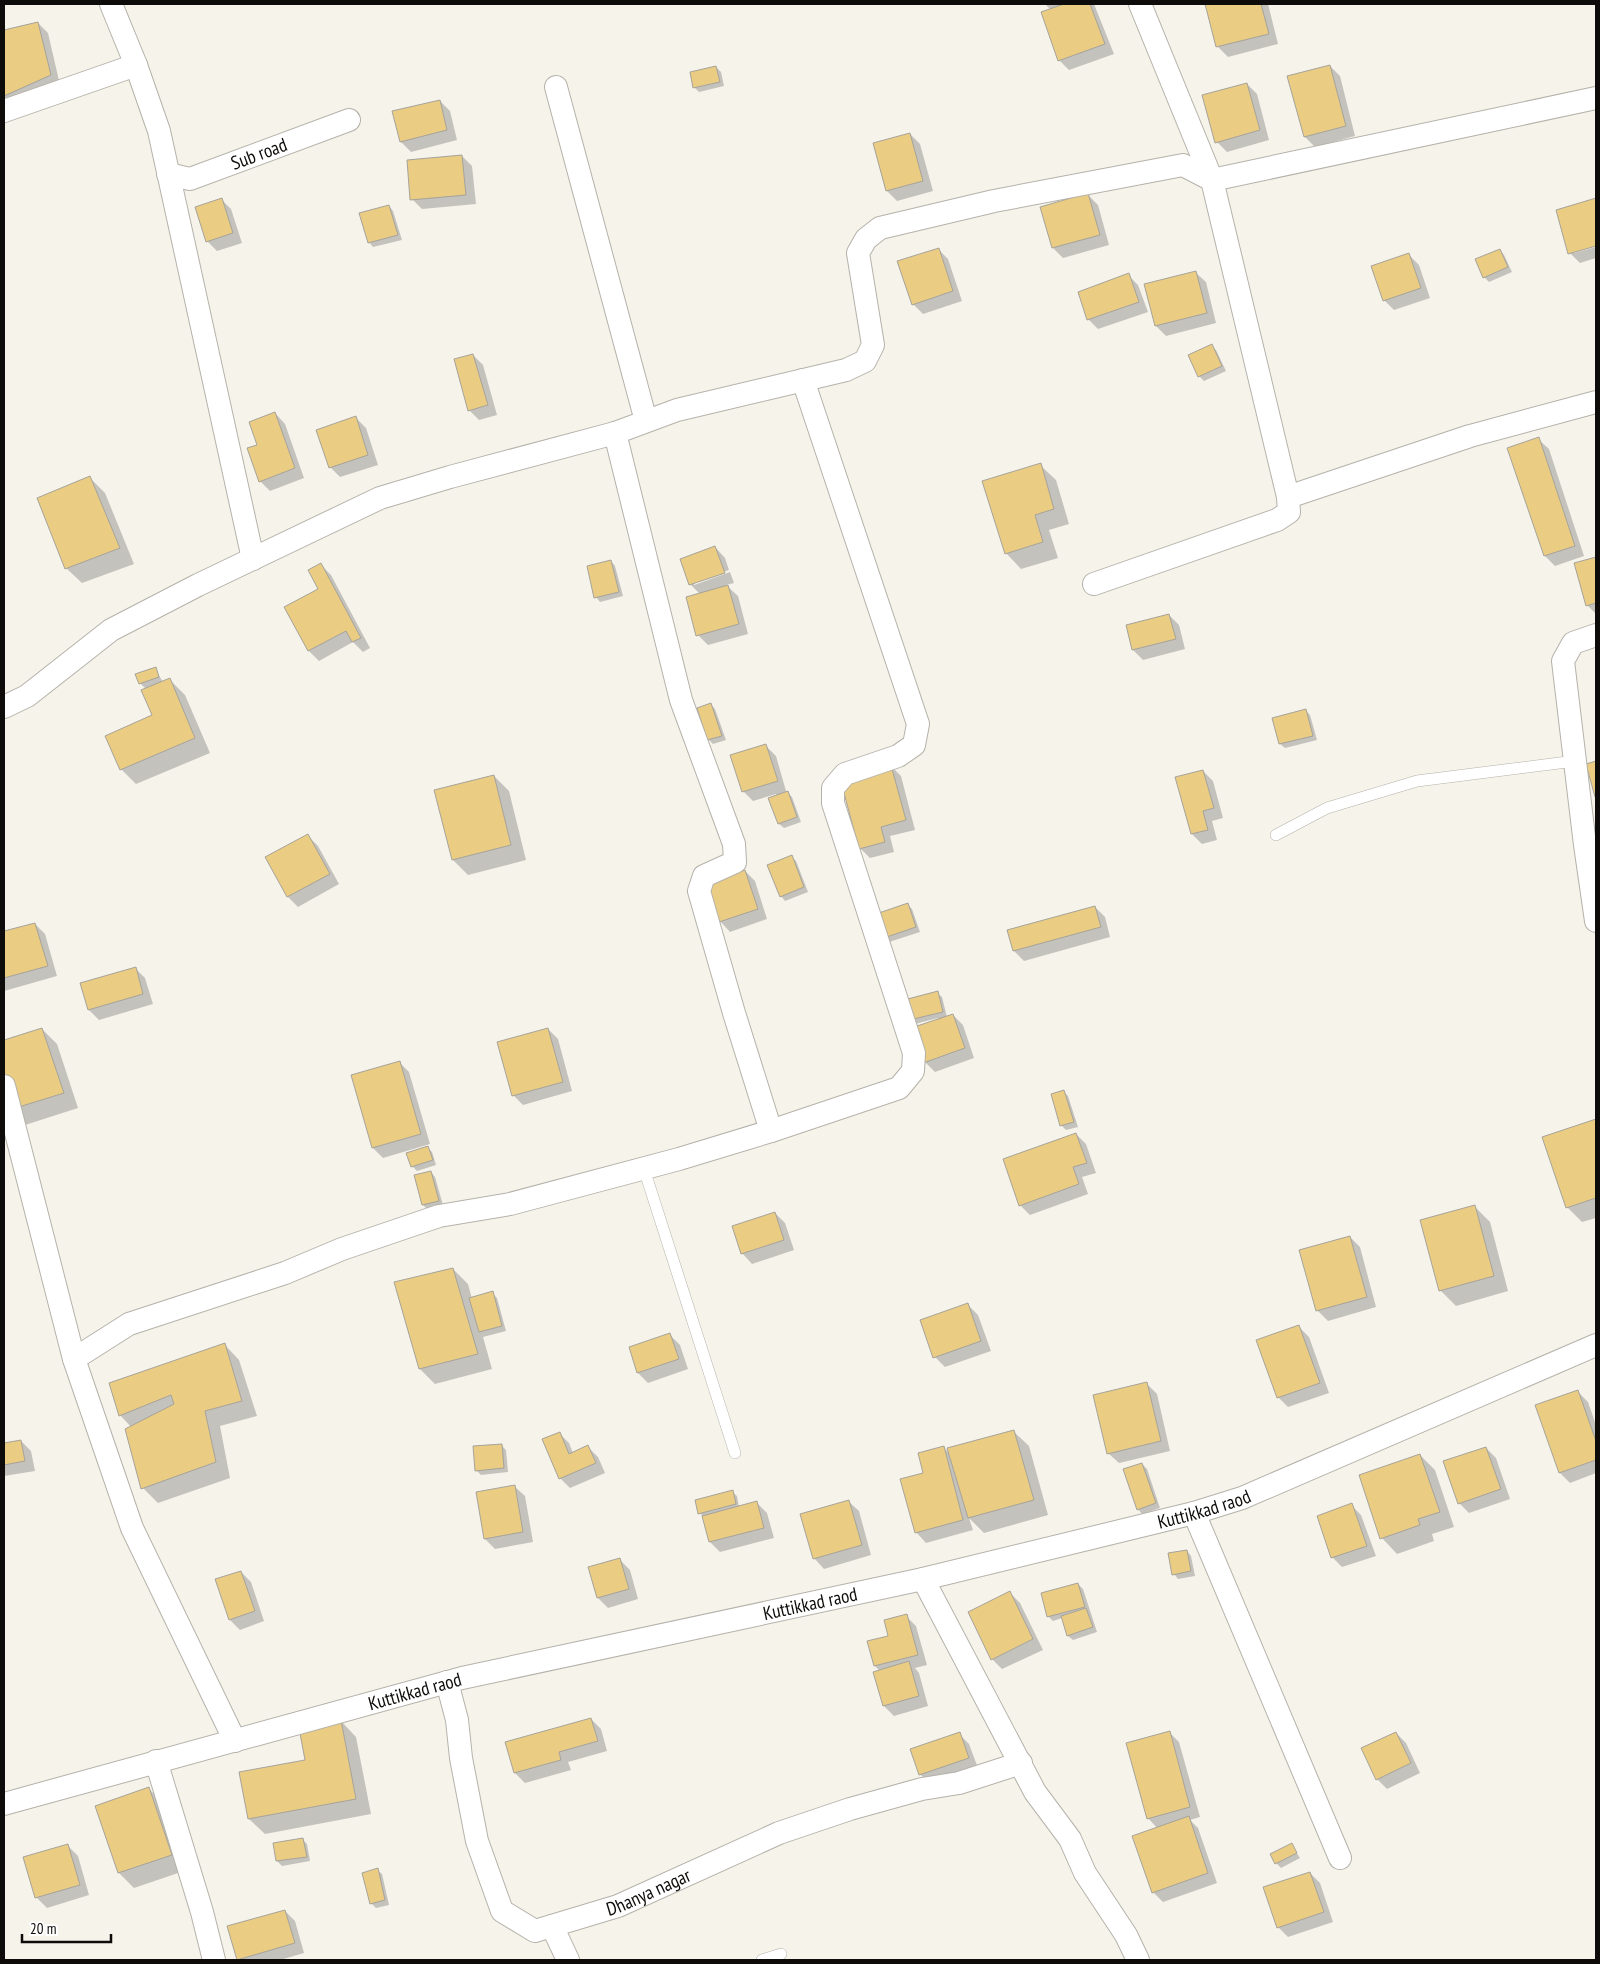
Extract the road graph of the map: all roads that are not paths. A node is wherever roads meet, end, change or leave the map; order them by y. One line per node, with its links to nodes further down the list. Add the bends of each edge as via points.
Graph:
1 (111, 4): 3 (street)
2 (1140, 4): 9 (street)
3 (136, 65): 6 (street); 8 (street, via 159,131)
4 (556, 87): 12 (street)
5 (1596, 98): 9 (street)
6 (4, 111)
7 (349, 120): 8 (street, Sub road, via 190,179)
8 (168, 174): 15 (street)
9 (1212, 180): 10 (street, via 1183,165 994,200 880,228 866,238 858,253 872,345 865,361 846,370); 14 (street)
10 (803, 380): 12 (street, via 677,410); 24 (street, via 918,724 914,745 898,756 846,774 833,788 833,803 914,1053 913,1071 900,1088)
11 (1596, 402): 14 (street, via 1470,436)
12 (646, 421): 13 (street)
13 (615, 433): 15 (street, via 380,498); 24 (street, via 681,700 734,844 735,862 704,876 699,891)
14 (1288, 497): 16 (street, via 1289,512 1277,520)
15 (253, 558): 18 (street, via 111,630 27,696)
16 (1094, 584)
17 (1596, 635): 19 (street, via 1573,643 1563,661)
18 (4, 707)
19 (1575, 761): 20 (lane, via 1417,782 1327,808); 21 (street)
20 (1276, 835)
21 (1590, 844): 22 (street)
22 (1596, 921)
23 (4, 1086): 27 (street)
24 (771, 1131): 25 (street, via 736,1144)
25 (644, 1168): 27 (street, via 510,1204 421,1222 285,1273 129,1324); 28 (lane)
26 (1596, 1345): 29 (street, Kuttikkad raod, via 1242,1498)
27 (74, 1358): 32 (street, via 132,1528)
28 (735, 1453)
29 (1194, 1513): 30 (street, Kuttikkad raod); 36 (street)
30 (923, 1579): 31 (street, Kuttikkad raod); 34 (street)
31 (446, 1682): 32 (street, Kuttikkad raod); 37 (street, Dhanya nagar, via 457,1720 477,1841 502,1911 535,1931)
32 (235, 1741): 33 (street, Kuttikkad raod)
33 (156, 1762): 35 (street, Kuttikkad raod); 39 (street)
34 (1021, 1763): 37 (street, Dhanya nagar, via 959,1783 922,1789 850,1809 788,1830 618,1906); 42 (street, via 1035,1792 1070,1840 1085,1874 1126,1934)
35 (4, 1804)
36 (1340, 1858)
37 (552, 1926): 40 (street)
38 (782, 1954): 41 (lane)
39 (214, 1960)
40 (568, 1960)
41 (762, 1960)
42 (1138, 1960)

